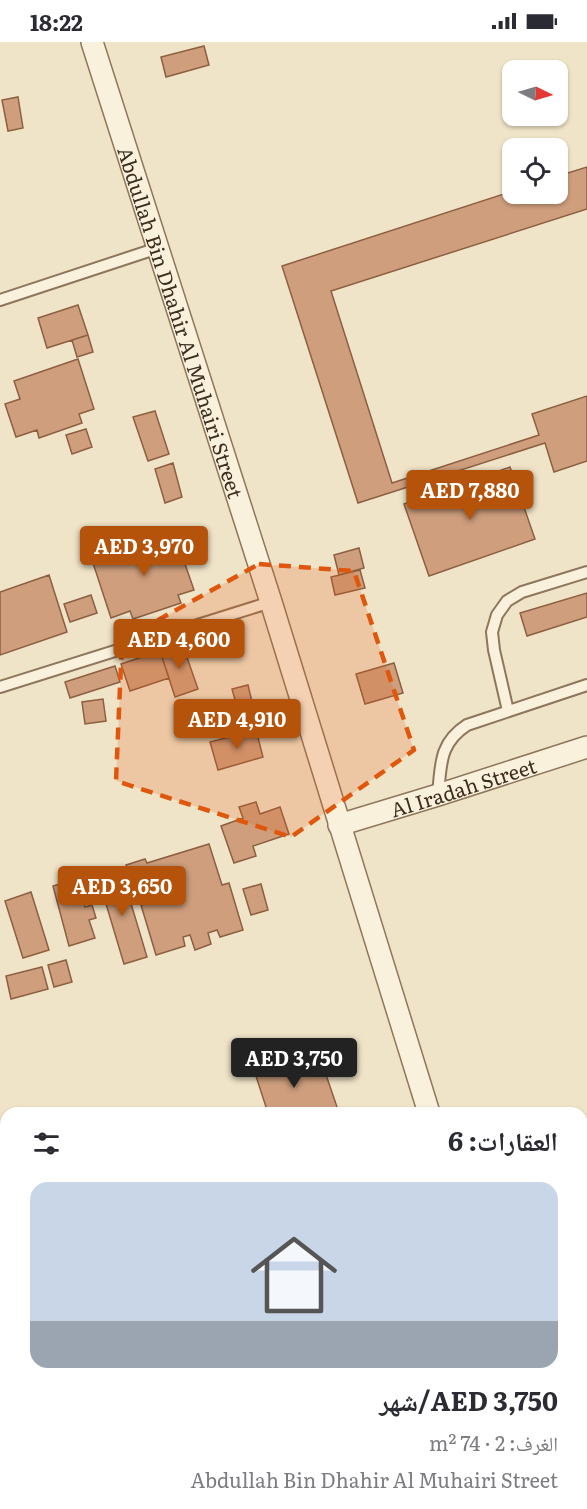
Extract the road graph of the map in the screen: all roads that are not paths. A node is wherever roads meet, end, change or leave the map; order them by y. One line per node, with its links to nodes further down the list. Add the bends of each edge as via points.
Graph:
1 (92, 42): 2 (street, Abdullah Bin Dhahir Al Muhairi Street)
2 (158, 248): 3 (lane); 5 (street, Abdullah Bin Dhahir Al Muhairi Street)
3 (0, 300)
4 (587, 572): 8 (lane, via 522,592 507,601 497,615 492,632 494,650)
5 (271, 602): 7 (lane); 11 (street, Abdullah Bin Dhahir Al Muhairi Street)
6 (587, 685): 8 (lane)
7 (0, 687)
8 (508, 711): 10 (lane, via 467,725 450,740 444,751)
9 (587, 747): 10 (street, Al Iradah Street)
10 (438, 795): 11 (street, Al Iradah Street)
11 (339, 825): 12 (street, Abdullah Bin Dhahir Al Muhairi Street)
12 (427, 1107)

